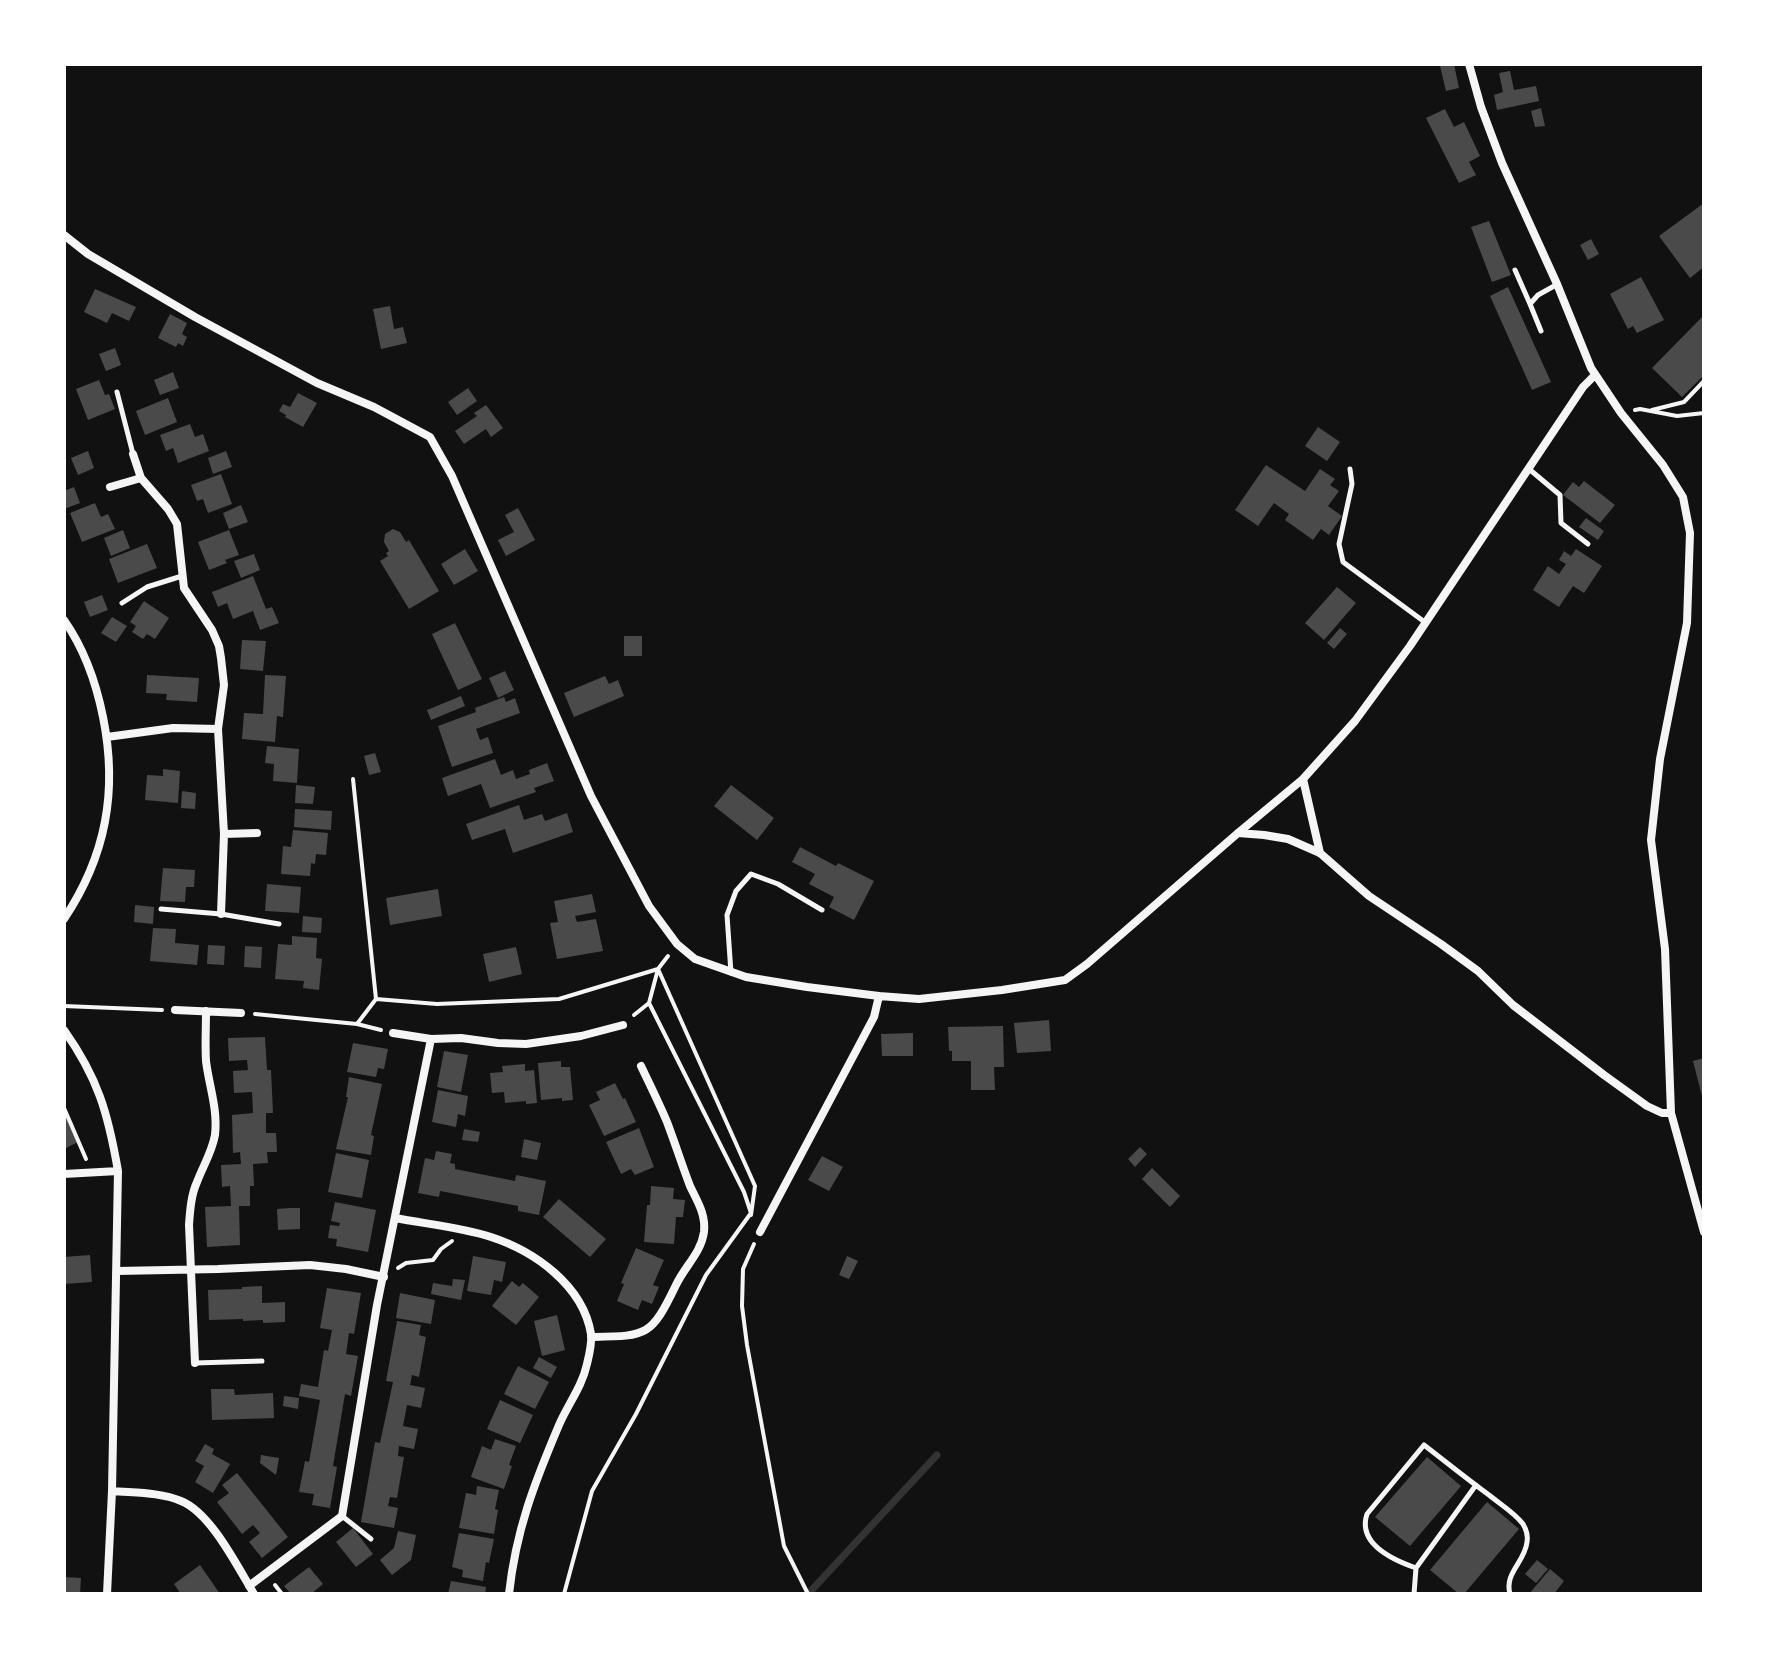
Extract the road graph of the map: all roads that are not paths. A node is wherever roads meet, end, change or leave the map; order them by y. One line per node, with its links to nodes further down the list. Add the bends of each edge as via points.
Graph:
1 (1469, 64): 4 (street, via 1502,163)
2 (64, 235): 31 (street, via 195,317 430,437 452,476 591,796 649,906 695,959)
3 (1515, 270): 5 (lane)
4 (1557, 284): 5 (lane); 7 (street)
5 (1530, 304): 6 (lane)
6 (1541, 331)
7 (1595, 375): 11 (street); 41 (street, via 1683,497 1690,533 1687,623 1660,759 1651,840 1665,949)
8 (117, 392): 9 (lane)
9 (133, 454): 12 (street)
10 (1350, 469): 18 (lane, via 1352,484 1339,544 1343,562)
11 (1529, 469): 14 (lane, via 1560,495 1561,523); 18 (street)
12 (141, 478): 13 (street); 15 (street, via 177,524)
13 (110, 487)
14 (1588, 544)
15 (182, 576): 16 (lane, via 147,587); 19 (street, via 219,646 224,685)
16 (122, 603)
17 (64, 620): 20 (street, via 90,669)
18 (1426, 623): 21 (street, via 1355,721)
19 (218, 729): 20 (street, via 173,728); 24 (street)
20 (107, 737): 29 (street, via 107,814 83,886)
21 (1303, 779): 23 (street); 25 (street)
22 (257, 833): 24 (street)
23 (1238, 833): 25 (street, via 1288,839); 32 (street, via 1065,980 919,999)
24 (224, 834): 28 (street)
25 (1320, 853): 41 (street, via 1369,896 1478,971 1604,1075 1647,1106)
26 (161, 909): 28 (lane)
27 (822, 910): 31 (lane, via 751,874 736,891 727,915)
28 (221, 914): 30 (lane)
29 (64, 919)
30 (279, 924)
31 (731, 973): 32 (street)
32 (879, 996): 45 (street, via 874,1017)
33 (175, 1010): 34 (street)
34 (206, 1011): 35 (street); 47 (street, via 214,1137 191,1204)
35 (241, 1013)
36 (623, 1025): 39 (street, via 526,1044)
37 (64, 1030): 42 (street, via 101,1095)
38 (393, 1033): 39 (street)
39 (431, 1039): 44 (street)
40 (641, 1066): 50 (street, via 704,1216 702,1242 653,1325 636,1335)
41 (1671, 1113): 46 (street)
42 (118, 1171): 43 (street); 48 (street)
43 (64, 1174)
44 (395, 1218): 49 (street); 50 (street, via 468,1231 528,1253 559,1277 578,1301)
45 (760, 1232)
46 (1704, 1232)
47 (190, 1270): 48 (street); 49 (street, via 310,1265); 52 (street)
48 (117, 1271): 54 (street)
49 (384, 1277): 55 (street)
50 (591, 1337): 60 (street, via 580,1387 524,1514)
51 (262, 1361): 52 (lane)
52 (195, 1363)
53 (1476, 1485): 57 (lane); 57 (lane, via 1424,1445 1367,1514 1363,1525 1374,1544); 62 (lane, via 1525,1525 1527,1546 1509,1577)
54 (112, 1491): 58 (street, via 166,1497 194,1508); 59 (street)
55 (342, 1516): 56 (lane); 58 (street)
56 (371, 1539)
57 (1416, 1568): 61 (lane)
58 (252, 1590)
59 (107, 1594)
60 (509, 1594)
61 (1414, 1594)
62 (1510, 1594)

